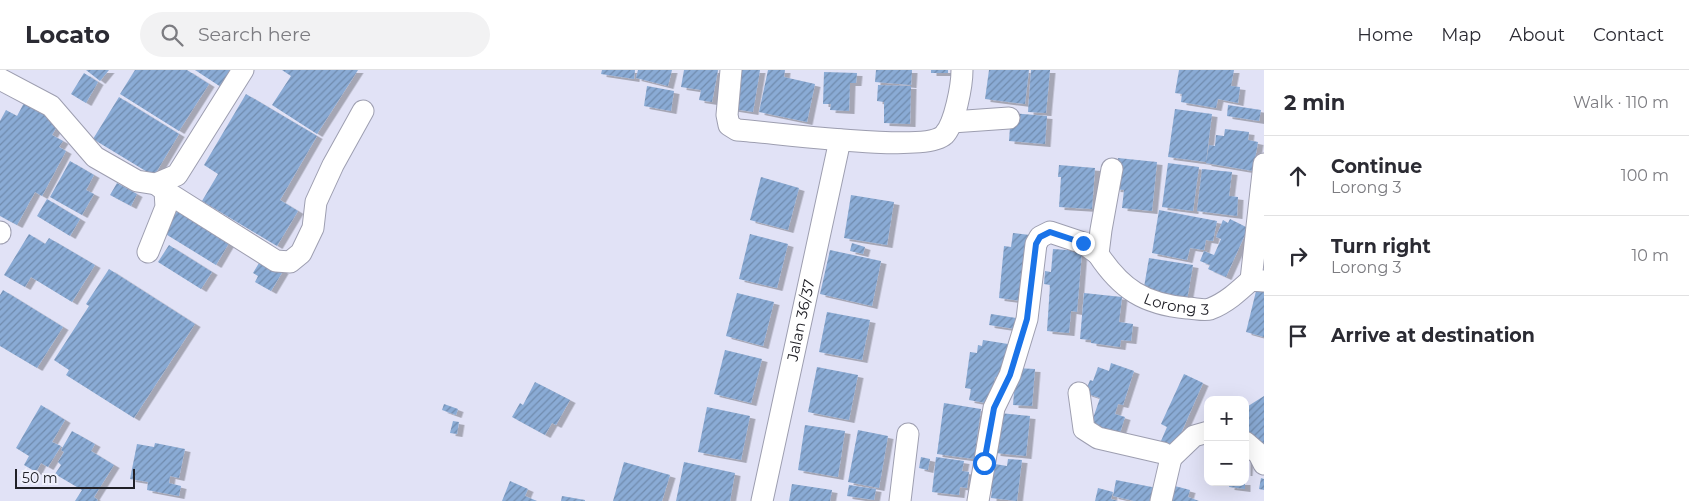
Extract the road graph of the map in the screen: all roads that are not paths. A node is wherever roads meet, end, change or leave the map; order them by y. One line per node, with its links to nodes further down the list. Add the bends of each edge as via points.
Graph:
1 (243, 70): 11 (street, via 176,175)
2 (730, 70): 8 (street, via 729,125 738,130)
3 (962, 70): 7 (street)
4 (0, 79): 11 (street, via 51,106 95,157 136,180)
5 (363, 111): 11 (street, via 316,202 313,228 301,253 290,262 276,261)
6 (1009, 118): 7 (street)
7 (952, 122): 8 (street, via 944,136 933,141)
8 (840, 140): 21 (street, Jalan 36/37)
9 (1264, 164): 14 (street)
10 (1112, 169): 13 (street)
11 (160, 188): 12 (street, via 166,206)
12 (148, 252)
13 (1098, 254): 14 (street, Lorong 3, via 1110,273 1127,289 1150,300 1177,307 1208,310); 23 (street, Lorong 3, via 1083,243 1050,232 1040,237 1036,244 1027,319 1010,375 994,408)
14 (1258, 280)
15 (1078, 393): 19 (street, via 1084,429 1098,438 1163,453)
16 (1204, 433): 19 (street, via 1194,436)
17 (908, 434): 22 (street)
18 (1249, 445): 20 (street)
19 (1171, 458): 24 (street)
20 (1264, 464)
21 (762, 501)
22 (900, 501)
23 (978, 501)
24 (1161, 501)

